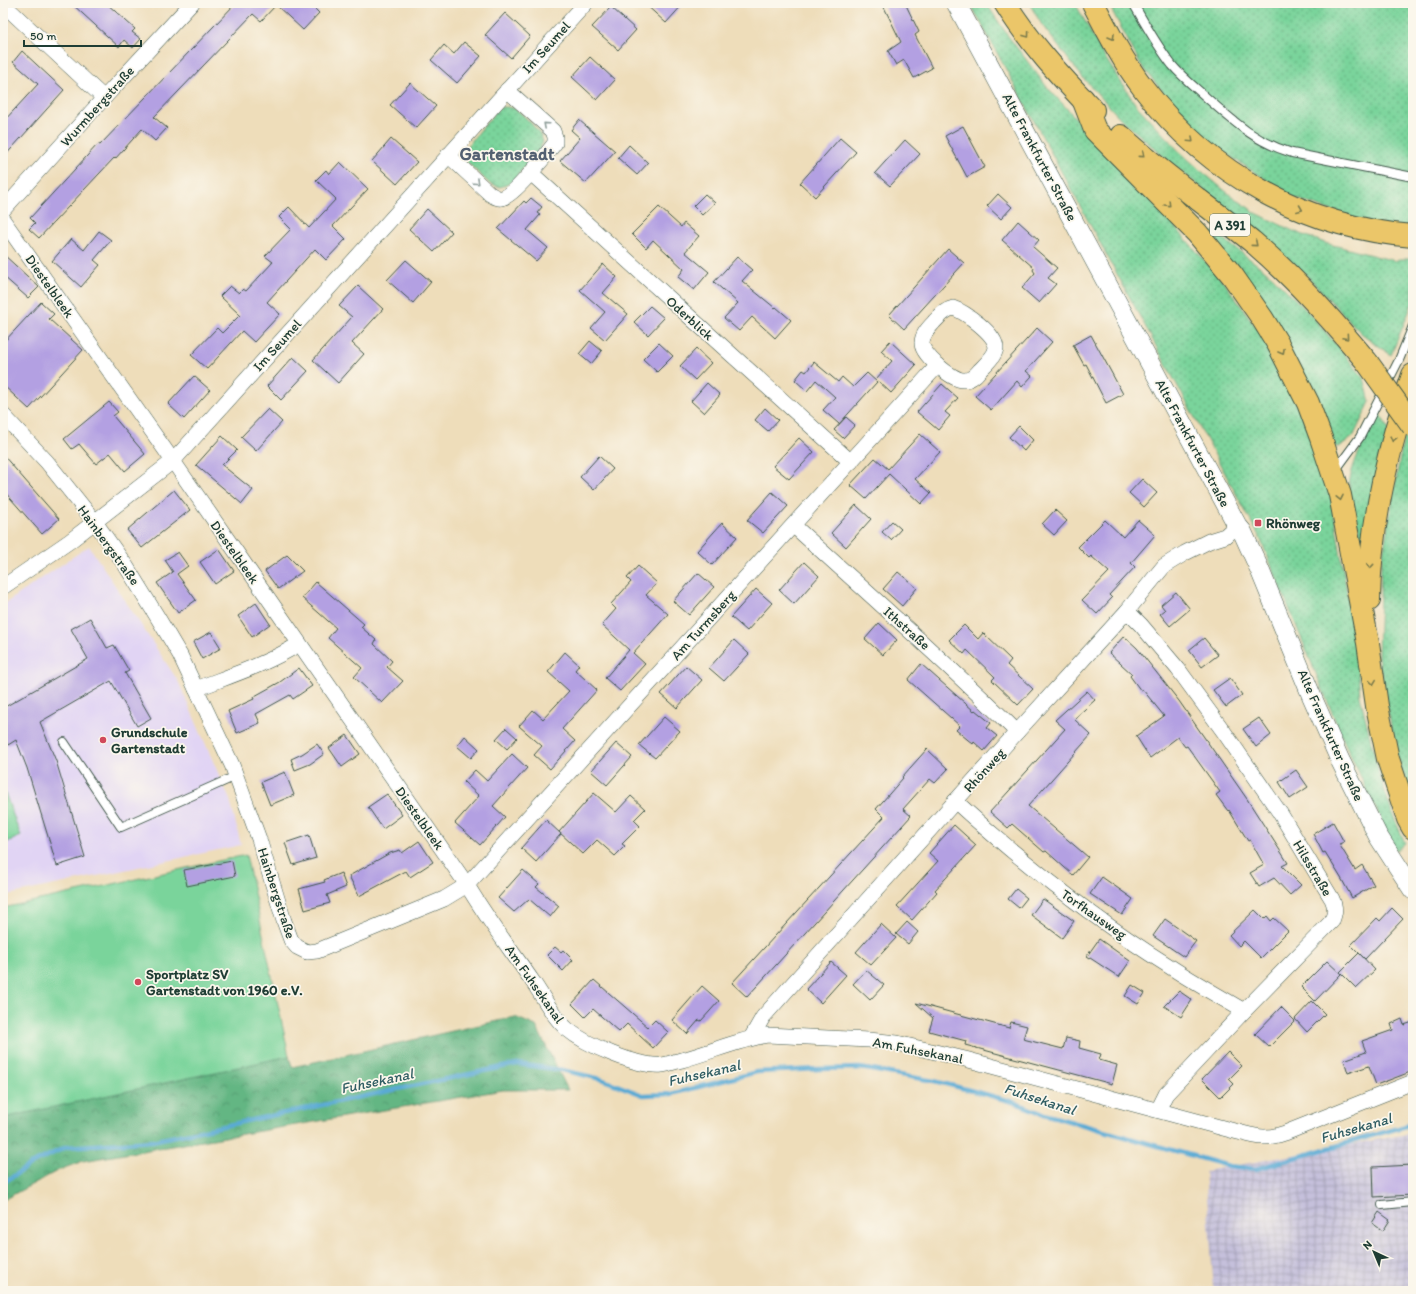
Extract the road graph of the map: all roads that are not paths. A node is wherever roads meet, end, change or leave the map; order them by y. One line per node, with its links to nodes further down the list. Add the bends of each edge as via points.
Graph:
1 (192, 3): 9 (street, Wurmbergstraße)
2 (586, 3): 8 (street, Im Seumel)
3 (956, 3): 26 (street, Alte Frankfurter Straße)
4 (1005, 3): 10 (highway, A 391, one-way to 10, via 1030,39)
5 (1093, 3): 16 (highway, one-way to 16, via 1144,88 1179,129 1220,165 1267,194 1318,216 1371,231)
6 (1133, 3): 13 (lane, via 1173,66 1236,124 1258,138 1292,153)
7 (3, 4): 9 (street)
8 (507, 90): 11 (street, Im Seumel); 12 (street, one-way to 8, via 555,143 555,136)
9 (104, 98): 14 (street, Wurmbergstraße)
10 (1083, 99): 21 (highway, A 391, one-way to 21, bridge, via 1138,152 1253,243 1298,284 1329,316 1367,362); 24 (highway, one-way to 24, via 1095,130 1197,233 1259,313 1308,403)
11 (448, 155): 12 (street, one-way to 12, via 497,198 508,195); 22 (street, Im Seumel)
12 (531, 173): 23 (street, Oderblick)
13 (1413, 177)
14 (3, 210)
15 (3, 220): 22 (street, Diestelbleek)
16 (1413, 236)
17 (1413, 326): 24 (lane, via 1399,360 1360,437)
18 (938, 365): 18 (street, via 924,351 923,338 927,330 947,309 961,311 994,340 996,348 993,356 969,380 955,378); 23 (street, Am Turmsberg)
19 (1413, 375): 30 (highway, one-way to 30, via 1388,456 1377,509 1370,573)
20 (3, 415): 25 (street, Hainbergstraße, via 47,462)
21 (1413, 426)
22 (173, 461): 25 (street, Im Seumel); 31 (street, Diestelbleek)
23 (851, 462): 27 (street, Am Turmsberg)
24 (1333, 473): 30 (highway, one-way to 30, via 1340,495)
25 (95, 522): 28 (street, Im Seumel); 32 (street, Hainbergstraße, via 141,588 180,655)
26 (1237, 525): 29 (street, Rhönweg, via 1225,536 1209,541 1164,566); 39 (street, Alte Frankfurter Straße, via 1260,568 1340,760 1378,836)
27 (794, 526): 33 (street, Ithstraße, via 963,679); 38 (street, Am Turmsberg)
28 (3, 587)
29 (1128, 611): 33 (street, Rhönweg); 40 (street, Hilsstraße, via 1178,669 1224,732 1280,813 1334,904 1335,915 1332,921)
30 (1368, 643): 37 (highway, one-way to 37, via 1388,759)
31 (299, 644): 32 (street, via 252,669); 38 (street, Diestelbleek)
32 (196, 689): 35 (street, Hainbergstraße)
33 (1017, 732): 36 (street, Rhönweg)
34 (64, 742): 35 (lane, via 121,827)
35 (236, 776): 38 (street, Hainbergstraße, via 291,940 307,952 318,951 444,899)
36 (955, 801): 40 (street, Torfhausweg, via 1014,854 1073,901 1169,966); 41 (street, Rhönweg, via 763,1017)
37 (1413, 828)
38 (467, 885): 41 (street, Am Fuhsekanal, via 561,1023 586,1041 642,1064 663,1065)
39 (1413, 890)
40 (1244, 1010): 43 (street, Hilsstraße, via 1166,1094)
41 (750, 1038): 43 (street, Am Fuhsekanal, via 787,1035 897,1043)
42 (1413, 1082): 43 (street, Am Fuhsekanal, via 1272,1138 1238,1132)
43 (1158, 1110)
44 (1413, 1202): 45 (lane)
45 (1382, 1205)

